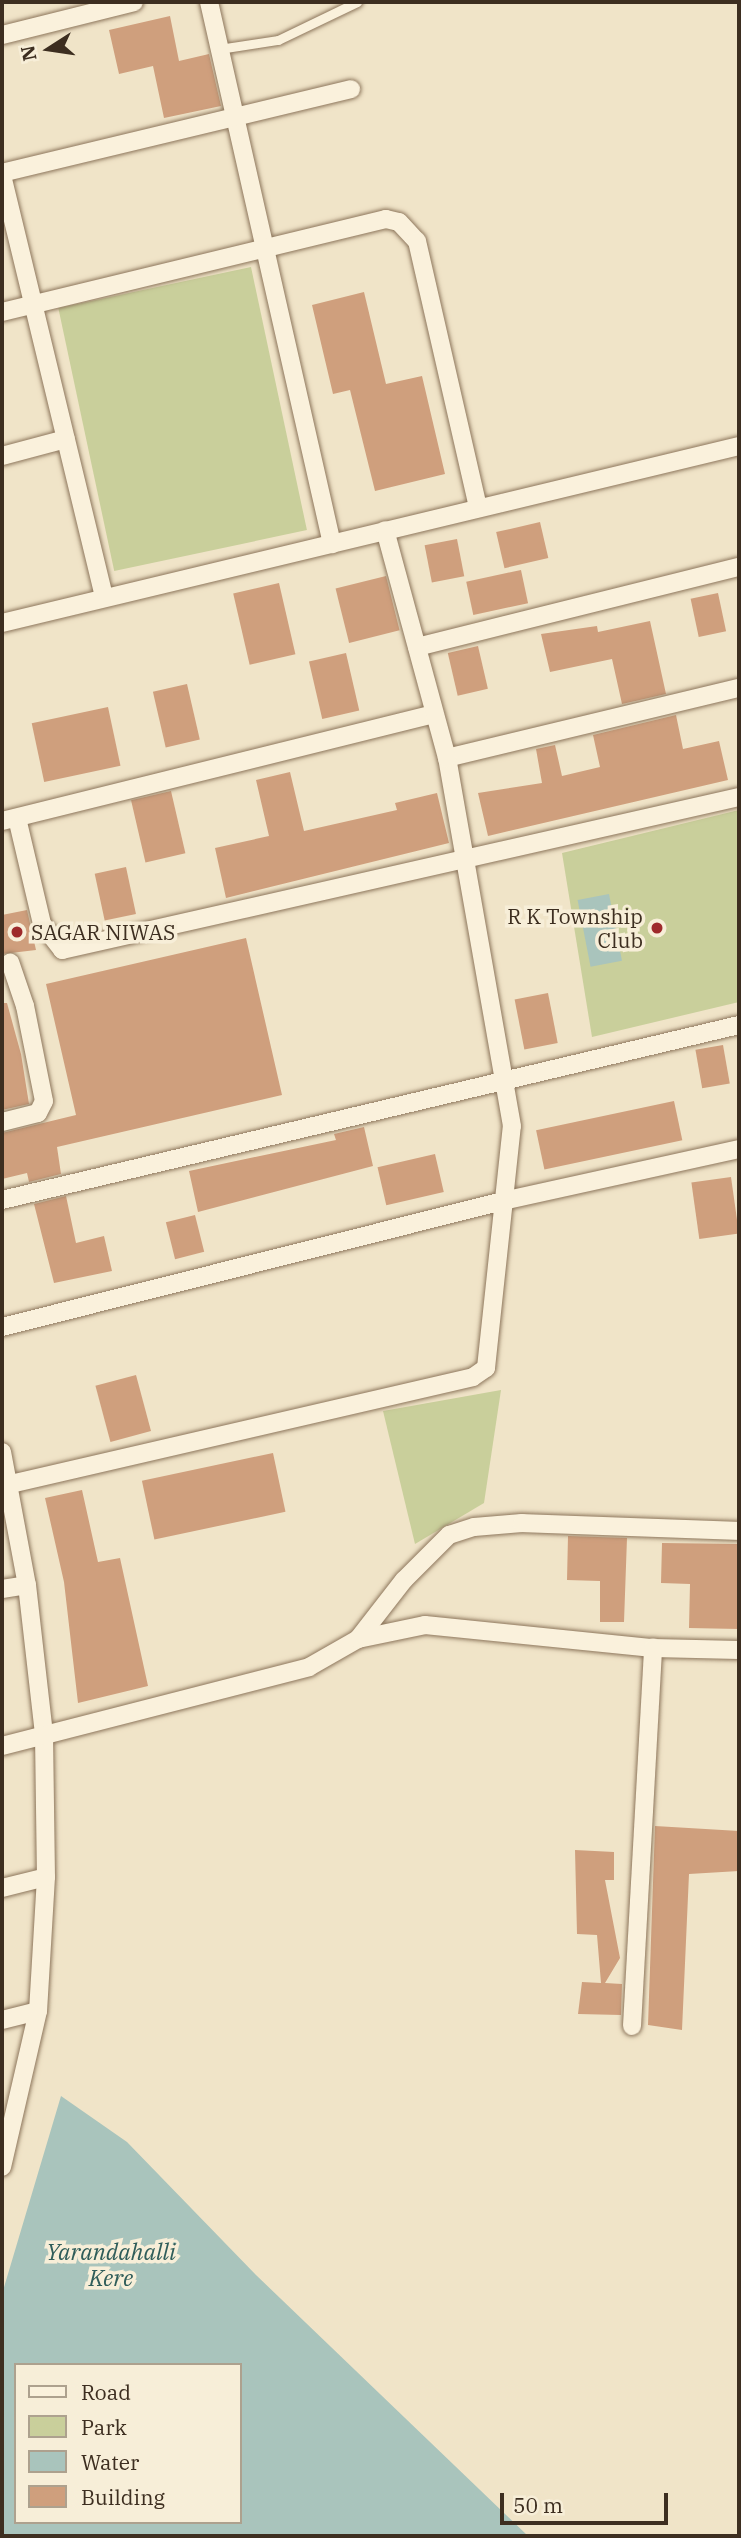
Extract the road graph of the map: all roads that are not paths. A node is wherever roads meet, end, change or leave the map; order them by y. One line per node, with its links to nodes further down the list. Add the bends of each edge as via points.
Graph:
1 (134, 2): 4 (street)
2 (209, 2): 5 (street)
3 (357, 2): 5 (lane, via 278,40)
4 (2, 35)
5 (219, 48): 7 (street)
6 (351, 89): 7 (street)
7 (235, 117): 8 (street); 9 (street)
8 (2, 174): 10 (street)
9 (264, 248): 10 (street); 15 (street, via 386,219 399,222 417,241); 17 (street)
10 (33, 304): 11 (street); 12 (street)
11 (2, 312)
12 (66, 439): 14 (street); 19 (street)
13 (739, 446): 15 (street)
14 (2, 456)
15 (478, 508): 16 (street)
16 (385, 530): 17 (street); 21 (street)
17 (331, 544): 19 (street)
18 (739, 567): 21 (street)
19 (104, 596): 20 (street)
20 (2, 623)
21 (417, 647): 23 (street)
22 (739, 688): 24 (street)
23 (434, 714): 24 (street); 26 (street)
24 (447, 758): 27 (street)
25 (739, 797): 27 (street)
26 (9, 820): 27 (street, via 42,924 62,950)
27 (466, 859): 30 (street)
28 (10, 962): 31 (street, via 25,1006 44,1101 38,1113)
29 (739, 1026): 30 (street)
30 (506, 1081): 33 (street); 34 (street, via 512,1126)
31 (2, 1122)
32 (739, 1149): 34 (street)
33 (2, 1200)
34 (507, 1200): 35 (street); 37 (street, via 486,1368 473,1377)
35 (2, 1327)
36 (2, 1452): 37 (street)
37 (5, 1485): 39 (street)
38 (739, 1531): 41 (street, via 522,1523 474,1527 449,1535 404,1580)
39 (27, 1585): 40 (street); 44 (street)
40 (2, 1589)
41 (358, 1639): 42 (street, via 425,1625); 44 (street, via 309,1667)
42 (653, 1648): 43 (street); 50 (street)
43 (739, 1650)
44 (44, 1735): 45 (street); 46 (street)
45 (2, 1746)
46 (47, 1877): 47 (street); 48 (street)
47 (2, 1888)
48 (38, 2011): 49 (street); 51 (street)
49 (2, 2020)
50 (632, 2025)
51 (2, 2167)

